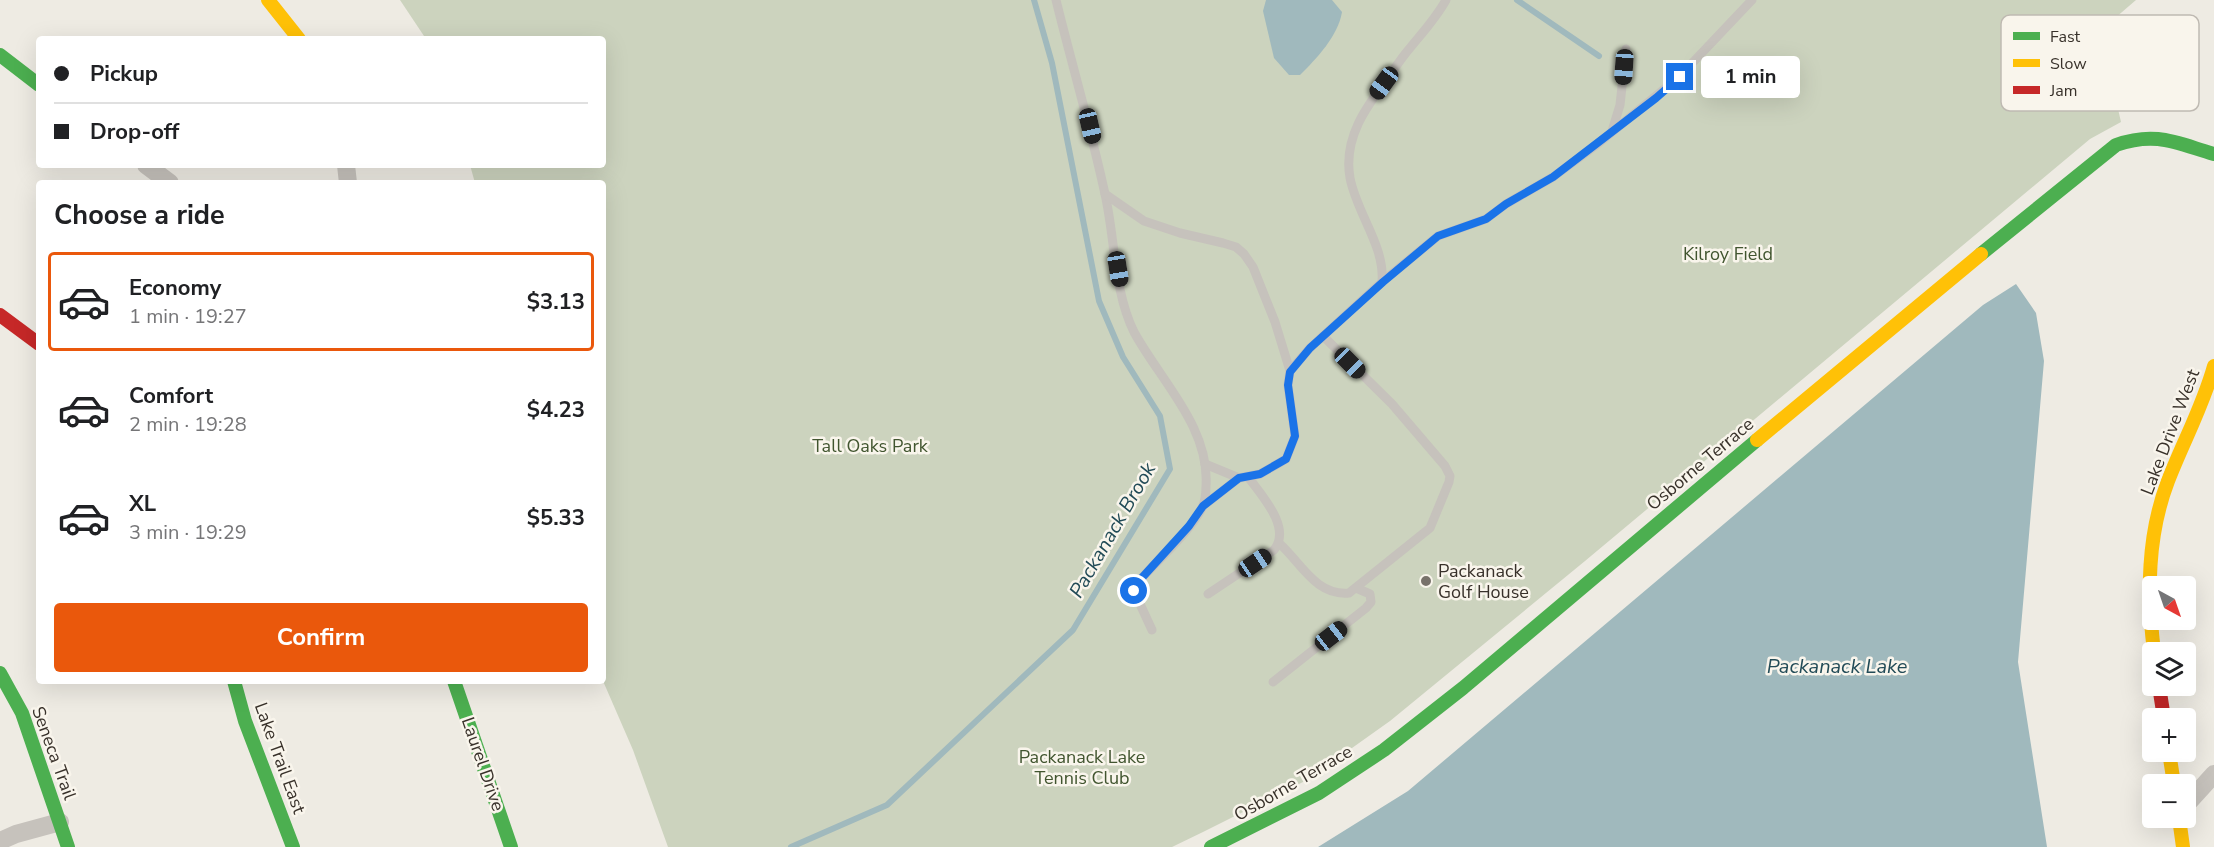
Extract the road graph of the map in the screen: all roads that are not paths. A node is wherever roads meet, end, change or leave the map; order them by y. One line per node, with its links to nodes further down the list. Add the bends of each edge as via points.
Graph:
1 (268, 0): 5 (street)
2 (1056, 0): 13 (lane)
3 (1446, 0): 14 (lane, via 1365,110 1351,141 1350,177 1381,258)
4 (1752, 0): 9 (lane, via 1680,77)
5 (297, 36)
6 (1626, 49): 9 (lane, via 1620,105)
7 (0, 55): 8 (street)
8 (36, 83)
9 (1612, 131): 14 (lane, via 1553,177 1486,219 1438,236)
10 (2214, 154): 42 (street, Osborne Terrace, via 2158,138 2136,138 2116,145 1901,318 1429,715 1335,783)
11 (150, 168): 12 (street)
12 (166, 180)
13 (1105, 194): 19 (lane, via 1144,221 1236,247 1244,254 1275,322); 22 (lane, via 1125,312 1193,428)
14 (1383, 282): 16 (lane)
15 (0, 315): 17 (street)
16 (1323, 336): 19 (lane); 26 (lane, via 1392,404 1450,476 1430,528)
17 (36, 342)
18 (2214, 366): 21 (street, Lake Drive West)
19 (1290, 372): 23 (lane, via 1288,385 1295,436 1292,447 1279,465)
20 (2214, 400): 21 (street)
21 (2195, 421): 29 (street, Lake Drive West, via 2167,482 2151,554)
22 (1205, 464): 23 (lane); 24 (lane)
23 (1244, 478): 24 (lane); 25 (lane, via 1275,516)
24 (1203, 506): 28 (lane, via 1134,591)
25 (1280, 544): 26 (lane, via 1321,587 1343,594); 27 (lane)
26 (1356, 588): 31 (lane, via 1370,594 1371,602 1366,608)
27 (1208, 594)
28 (1152, 630)
29 (2153, 642)
30 (0, 673): 36 (street, Seneca Trail, via 22,713)
31 (1273, 681)
32 (235, 684): 40 (street, Lake Trail East)
33 (455, 684): 41 (street, Laurel Drive)
34 (2214, 774): 35 (street)
35 (2196, 794)
36 (60, 822): 38 (street); 39 (street, Seneca Trail)
37 (2180, 828): 43 (street)
38 (0, 841)
39 (68, 847)
40 (293, 847)
41 (511, 847)
42 (1211, 847)
43 (2183, 847)

